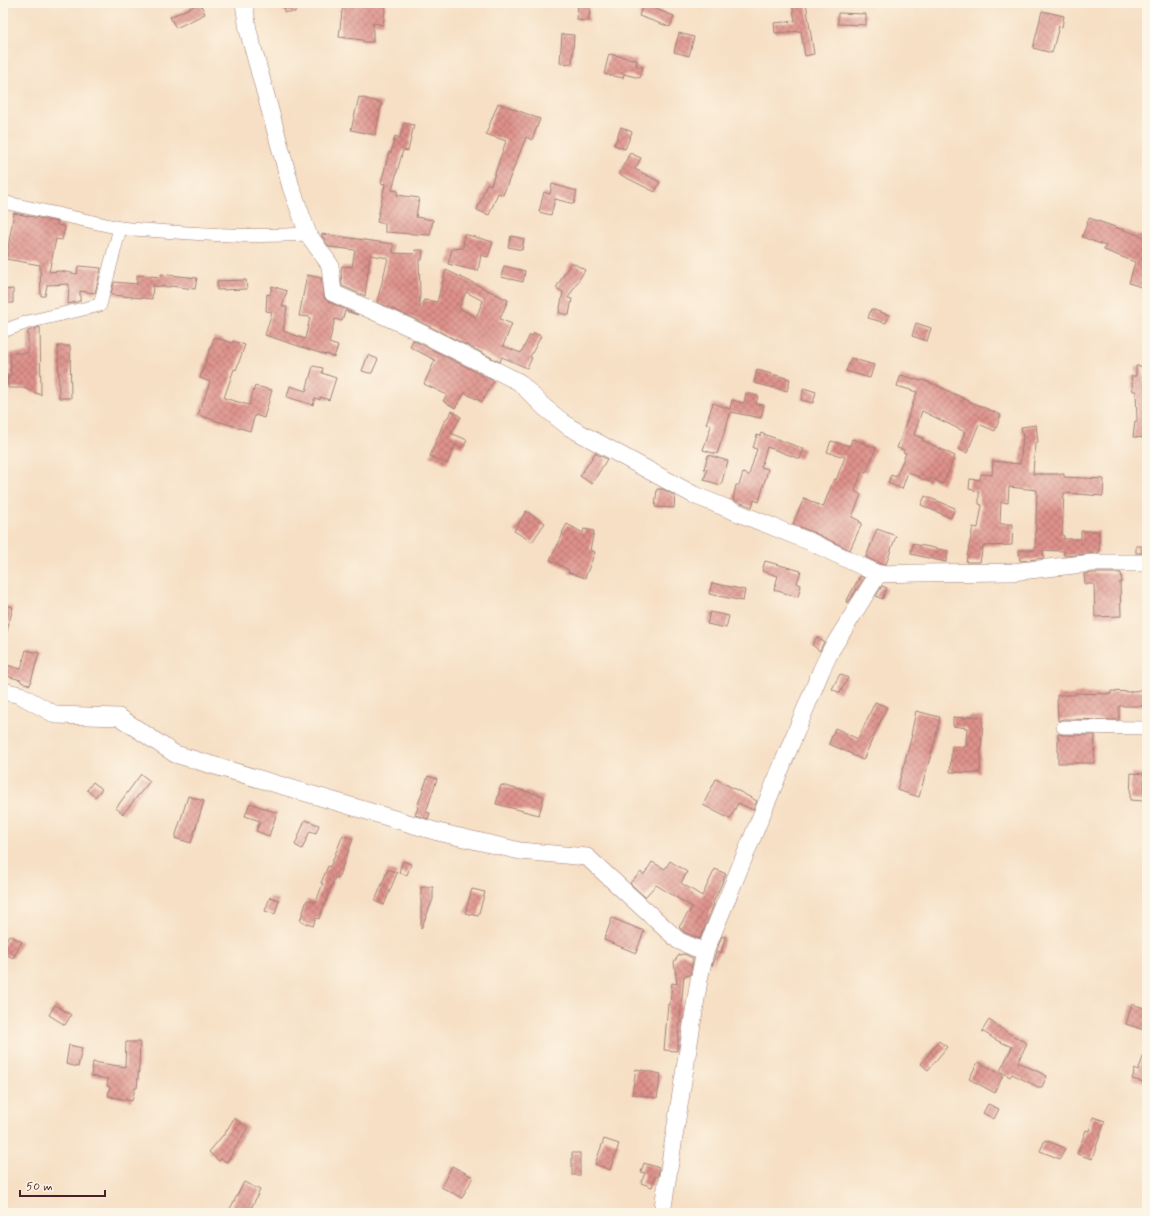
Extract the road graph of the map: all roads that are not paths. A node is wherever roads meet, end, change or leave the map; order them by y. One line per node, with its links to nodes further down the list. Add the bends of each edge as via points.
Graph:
1 (244, 3): 4 (street, via 248,30 291,187)
2 (3, 202): 3 (street)
3 (120, 228): 4 (street, via 223,235); 5 (street, via 100,305 28,322)
4 (308, 234): 7 (street, via 330,265 333,293 409,327 519,382 569,427 694,495 813,543)
5 (3, 331)
6 (1147, 564): 7 (street, via 1092,563 1012,572)
7 (878, 574): 11 (street, via 831,650 821,671)
8 (3, 691): 11 (street, via 20,695 56,715 119,717 175,754 438,832 520,850 587,857 679,941)
9 (1063, 727): 10 (street)
10 (1147, 728)
11 (705, 952): 12 (street)
12 (662, 1213)

